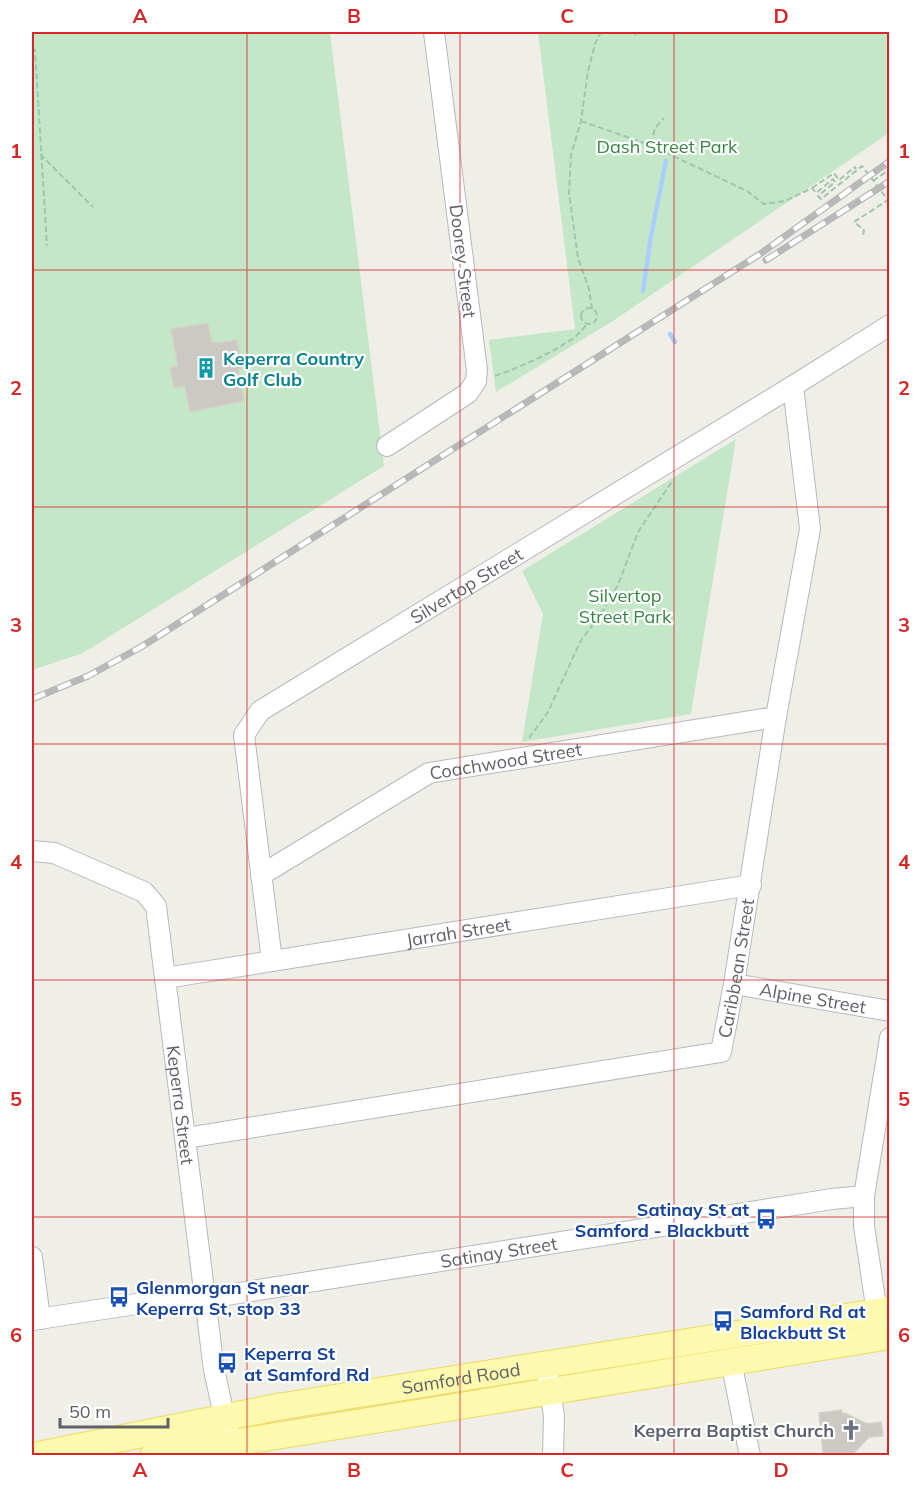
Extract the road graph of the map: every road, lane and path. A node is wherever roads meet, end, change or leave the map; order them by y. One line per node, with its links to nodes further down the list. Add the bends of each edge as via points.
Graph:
1 (434, 32): 20 (street, Doorey Street)
2 (601, 32): 7 (path, via 588,71)
3 (633, 32): 4 (path)
4 (636, 35)
5 (32, 48): 9 (path)
6 (664, 118): 8 (path, via 655,128)
7 (581, 121): 8 (path); 17 (path, via 571,155 569,193 578,258)
8 (650, 145): 13 (path, via 747,191 764,204 785,201)
9 (40, 154): 14 (path); 16 (path)
10 (890, 169): 12 (path)
11 (857, 170): 12 (path, via 862,166); 13 (path, via 855,167 839,180 834,173); 13 (path, via 821,199 818,196 835,182 833,179 816,193)
12 (873, 181): 15 (path, via 888,200 854,222 864,230)
13 (812, 188)
14 (93, 207)
15 (864, 236)
16 (47, 246)
17 (592, 309): 18 (path, via 596,318); 18 (path, via 585,309 581,315)
18 (588, 324): 20 (path, via 564,344 524,365)
19 (890, 325): 21 (street, Silvertop Street)
20 (476, 381): 22 (street, via 468,393)
21 (793, 386): 24 (street, Caribbean Street, via 810,529); 27 (street, Silvertop Street, via 260,711 244,735)
22 (387, 446)
23 (675, 478): 25 (path, via 638,532 618,585 580,642 548,712 527,741)
24 (776, 717): 25 (street, Coachwood Street); 28 (street, Caribbean Street)
25 (521, 757): 27 (street, Coachwood Street, via 429,773)
26 (32, 851): 30 (street, Keperra Street, via 54,853 144,892 156,906)
27 (261, 874): 29 (street, Silvertop Street)
28 (751, 885): 29 (street, Jarrah Street); 31 (street, Caribbean Street)
29 (272, 961): 30 (street, Jarrah Street)
30 (165, 978): 34 (street, Keperra Street)
31 (734, 984): 32 (street, Alpine Street); 34 (street, Caribbean Street, via 721,1052)
32 (890, 1011)
33 (890, 1038): 35 (street)
34 (186, 1138): 37 (street, Keperra Street)
35 (864, 1196): 37 (street, Satinay Street, via 214,1297); 38 (street, via 864,1227)
36 (32, 1257): 39 (street)
37 (205, 1295): 39 (street, Satinay Street); 44 (street, Keperra Street, via 214,1370)
38 (883, 1311): 40 (street); 42 (main road, Samford Road)
39 (36, 1319)
40 (885, 1336): 41 (main road, Samford Road)
41 (732, 1361): 43 (main road, Samford Road); 48 (street)
42 (546, 1364): 43 (street); 44 (main road, Samford Road, via 288,1405)
43 (550, 1390): 44 (main road, Samford Road); 47 (street)
44 (227, 1430): 45 (main road, Samford Road); 46 (main road, Samford Road)
45 (33, 1455)
46 (153, 1455)
47 (553, 1455)
48 (750, 1455)

